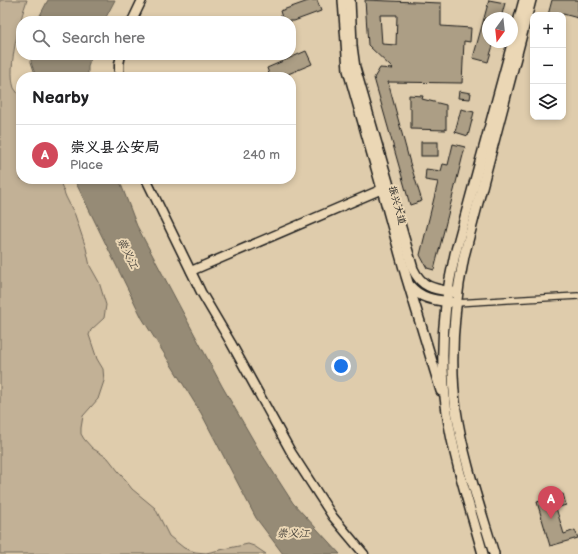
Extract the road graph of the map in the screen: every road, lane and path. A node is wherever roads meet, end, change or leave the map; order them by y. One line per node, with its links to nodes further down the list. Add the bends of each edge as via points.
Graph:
1 (142, 0): 6 (main road)
2 (343, 0): 10 (main road, 振兴大道, via 348,70)
3 (350, 0): 10 (main road, 振兴大道, via 355,68)
4 (524, 0): 13 (main road, via 455,254)
5 (532, 0): 14 (main road, via 464,256)
6 (134, 16)
7 (120, 60): 8 (main road)
8 (119, 72)
9 (148, 184): 11 (main road)
10 (386, 188): 11 (main road); 12 (main road, 振兴大道); 13 (main road, 振兴大道, via 418,278 433,289)
11 (191, 271): 19 (main road, via 291,452 333,517)
12 (406, 276): 16 (main road, via 410,286 418,294); 18 (main road, 振兴大道)
13 (448, 291): 14 (main road); 16 (main road)
14 (458, 292): 17 (main road)
15 (578, 296): 17 (street)
16 (446, 301): 17 (main road); 18 (main road, via 443,375)
17 (456, 303): 21 (main road, via 453,374 456,410 472,481)
18 (447, 412): 20 (main road, via 463,485)
19 (364, 554)
20 (483, 554)
21 (494, 554)

